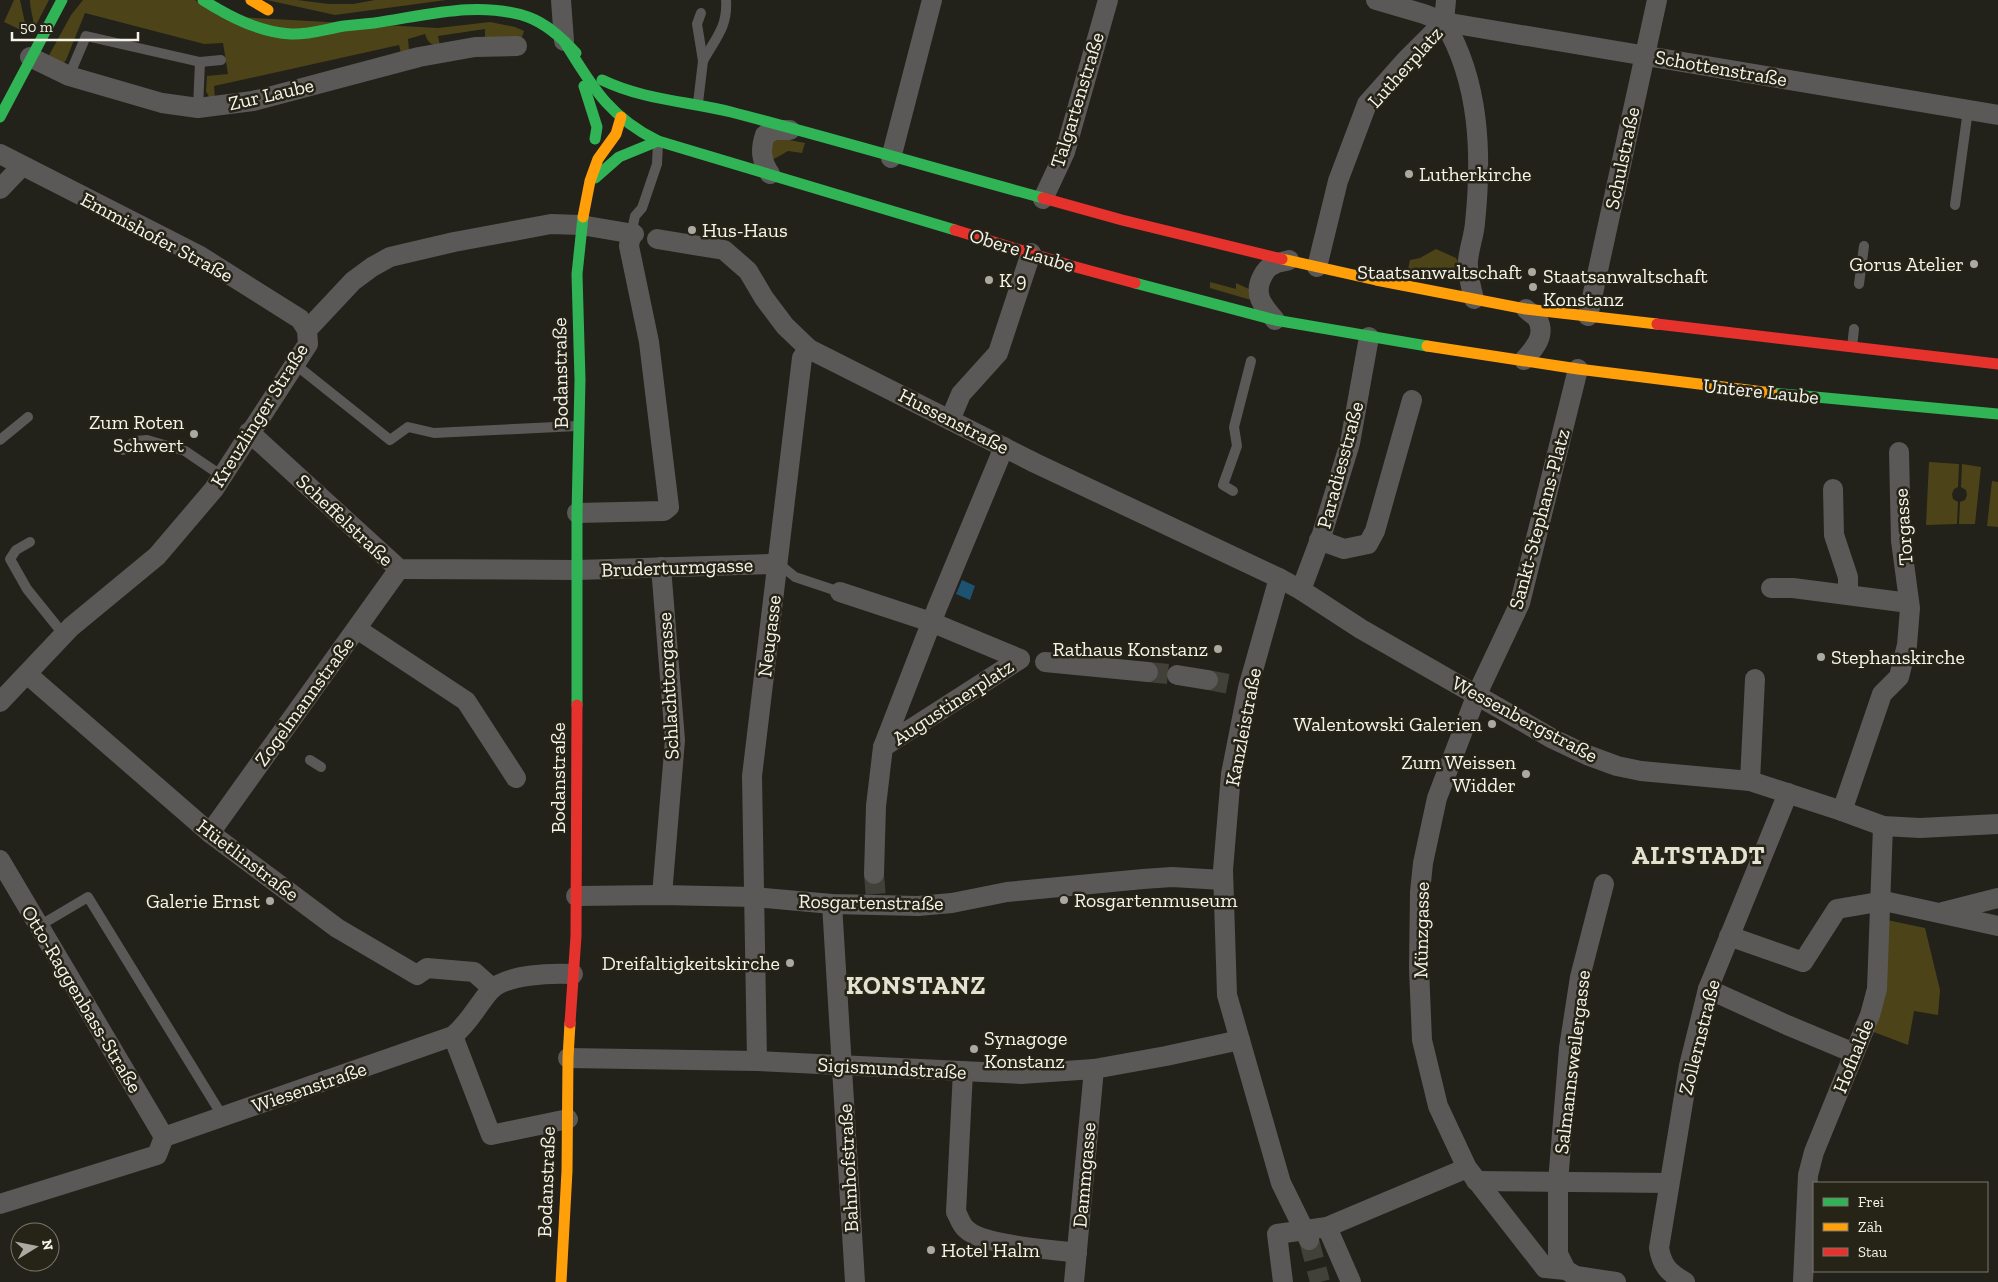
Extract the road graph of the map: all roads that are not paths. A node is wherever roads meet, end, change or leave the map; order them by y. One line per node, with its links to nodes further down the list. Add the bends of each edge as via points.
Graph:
1 (203, 0): 15 (main road, via 229,16 270,30 292,34)
2 (251, 0): 11 (main road, via 272,11)
3 (561, 0): 16 (street)
4 (726, 0): 21 (lane, via 723,28)
5 (932, 0): 35 (street)
6 (1108, 0): 40 (street, Talgartenstraße, via 1065,152)
7 (1376, 0): 14 (street, Schottenstraße)
8 (1446, 0): 14 (street)
9 (1657, 0): 18 (street, Schulstraße)
10 (62, 1): 19 (main road)
11 (239, 4)
12 (700, 13): 21 (lane, via 697,24)
13 (314, 20): 15 (main road)
14 (1444, 22): 18 (street, Schottenstraße); 48 (street, Lutherplatz, via 1367,104 1338,181); 51 (street, Lutherplatz, via 1457,43 1474,104 1478,146 1475,225 1468,261)
15 (340, 27): 16 (main road, via 421,14 491,8 530,17)
16 (564, 41): 24 (main road); 30 (main road, Obere Laube, via 603,100); 30 (main road, via 589,97 597,127 593,143)
17 (517, 46): 27 (street, Zur Laube, via 476,47 419,57 253,101)
18 (1644, 56): 28 (street, Schottenstraße); 53 (street, Schulstraße)
19 (30, 57): 23 (street, Zur Laube); 31 (main road)
20 (221, 60): 22 (lane)
21 (703, 61): 26 (lane)
22 (200, 62): 23 (lane, via 86,36); 27 (lane)
23 (69, 76): 27 (street, Zur Laube, via 162,103)
24 (602, 80): 25 (main road); 30 (main road, via 615,99)
25 (656, 99): 26 (main road); 30 (main road)
26 (698, 105): 32 (main road)
27 (198, 108)
28 (1968, 110): 29 (street, Schottenstraße); 41 (lane)
29 (1998, 115)
30 (620, 116): 33 (main road, Obere Laube); 38 (main road, via 616,134 598,159)
31 (0, 117)
32 (792, 130): 35 (main road); 37 (street, via 774,130 765,135 760,149)
33 (658, 141): 37 (main road, Obere Laube); 38 (main road, via 619,158); 43 (lane, via 656,164 642,208 635,216)
34 (0, 154): 36 (street, Emmishofer Straße)
35 (892, 158): 40 (main road)
36 (22, 166): 39 (street); 56 (street, Emmishofer Straße, via 200,256 300,318)
37 (770, 174): 46 (main road, Obere Laube)
38 (590, 181): 42 (main road)
39 (0, 189)
40 (1043, 199): 47 (main road)
41 (1955, 205)
42 (570, 229): 43 (street); 49 (main road, Bodanstraße); 49 (main road, Bodanstraße); 56 (street, Kreuzlinger Straße, via 536,226 390,257 353,281)
43 (632, 234): 78 (street, via 629,246 649,342 669,507 664,511)
44 (657, 239): 59 (street, Hussenstraße, via 724,250 748,271 785,326)
45 (1864, 246): 50 (lane)
46 (1031, 253): 54 (main road, Obere Laube); 68 (street, via 998,353 960,394)
47 (1289, 260): 48 (main road); 54 (street, via 1273,265 1264,273 1258,286)
48 (1317, 267): 51 (main road)
49 (577, 274): 69 (main road, Bodanstraße)
50 (1859, 284)
51 (1474, 299): 52 (main road)
52 (1526, 309): 53 (main road); 60 (street, via 1538,320 1540,336)
53 (1588, 316): 58 (main road)
54 (1266, 321): 57 (main road, Obere Laube)
55 (1854, 329): 58 (lane)
56 (308, 330): 63 (street, Kreuzlinger Straße, via 308,344)
57 (1369, 337): 60 (main road, Untere Laube); 79 (street, Paradiesstraße, via 1350,443)
58 (1852, 348): 62 (main road)
59 (809, 349): 68 (street, Hussenstraße); 81 (street, Neugasse, via 802,358)
60 (1524, 360): 64 (main road, Untere Laube)
61 (1251, 361): 77 (lane, via 1234,427 1237,446 1223,485)
62 (1998, 364)
63 (296, 365): 69 (lane, via 390,440 408,427 434,433); 70 (street, Kreuzlinger Straße)
64 (1578, 369): 66 (main road, Untere Laube, via 1764,392); 100 (street, Sankt-Stephans-Platz, via 1520,603)
65 (1412, 400): 79 (street, via 1375,531 1368,544 1344,549)
66 (1998, 414)
67 (28, 417): 71 (lane)
68 (950, 420): 72 (street, Hussenstraße)
69 (580, 426): 78 (main road, Bodanstraße)
70 (249, 432): 75 (street, Kreuzlinger Straße); 83 (street, Scheffelstraße)
71 (0, 440)
72 (1004, 448): 85 (street, Hussenstraße); 91 (street)
73 (123, 450): 75 (lane, via 135,441 147,440 186,451)
74 (1899, 452): 90 (street, Torgasse, via 1901,542)
75 (222, 476): 93 (street, Kreuzlinger Straße, via 157,556)
76 (1833, 489): 89 (street, via 1834,535 1848,577)
77 (1233, 492)
78 (577, 513): 84 (main road, Bodanstraße)
79 (1320, 540): 87 (street, Paradiesstraße)
80 (30, 542): 93 (lane, via 16,550 10,559 27,589)
81 (777, 566): 82 (street, Bruderturmgasse); 88 (lane, via 795,577); 118 (street, Neugasse, via 752,776)
82 (661, 567): 84 (street, Bruderturmgasse); 116 (street, Schlachttorgasse, via 675,740)
83 (399, 569): 84 (street, Scheffelstraße); 92 (street, Zogelmannstraße)
84 (577, 570): 117 (main road, Bodanstraße)
85 (1279, 578): 87 (street, Wessenbergstraße); 114 (street, Kanzleistraße, via 1241,687)
86 (1771, 588): 89 (street)
87 (1302, 590): 100 (street, Wessenbergstraße, via 1361,629)
88 (840, 592): 91 (street)
89 (1848, 595): 90 (street)
90 (1909, 603): 108 (street, via 1907,645 1899,677 1882,694)
91 (932, 622): 102 (street); 102 (street, Augustinerplatz, via 1020,660)
92 (357, 629): 105 (street, via 466,701); 111 (street, Zogelmannstraße, via 284,741)
93 (64, 635): 96 (street, Kreuzlinger Straße)
94 (1045, 662): 95 (street)
95 (1148, 672)
96 (27, 674): 101 (street, Kreuzlinger Straße); 111 (street, Hüetlinstraße)
97 (1177, 675): 99 (street)
98 (1755, 679): 106 (street)
99 (1208, 680)
100 (1477, 694): 106 (street, Wessenbergstraße, via 1553,738 1617,766); 140 (street, Münzgasse, via 1437,798 1429,830 1421,882 1418,968 1422,1040 1438,1106)
101 (0, 702)
102 (883, 747): 113 (street, via 876,806)
103 (310, 760): 104 (lane)
104 (320, 767)
105 (516, 778)
106 (1750, 781): 107 (street, Wessenbergstraße)
107 (1788, 793): 108 (street, Wessenbergstraße); 125 (street, Zollernstraße)
108 (1842, 811): 110 (street, Wessenbergstraße)
109 (1998, 824): 110 (street, Wessenbergstraße, via 1920,828)
110 (1883, 826): 120 (street, Hofhalde)
111 (210, 833): 127 (street, Hüetlinstraße, via 337,928 417,975 427,968 474,972)
112 (0, 860): 123 (street, Otto-Raggenbass-Straße)
113 (874, 874)
114 (1224, 880): 121 (street, Rosgartenstraße, via 1143,879 1007,892 918,906 876,902); 130 (street, Kanzleistraße, via 1227,995)
115 (1604, 884): 141 (street, Salmannsweilergasse, via 1574,1009 1557,1140)
116 (662, 895): 117 (street, Rosgartenstraße); 118 (street, Rosgartenstraße)
117 (576, 896): 126 (main road, Bodanstraße)
118 (754, 897): 121 (street, Rosgartenstraße); 133 (street, Neugasse)
119 (1998, 898): 122 (street)
120 (1880, 902): 122 (street); 125 (street, via 1837,909 1803,962); 131 (street, Hofhalde, via 1877,988)
121 (832, 904): 134 (street, Bahnhofstraße)
122 (1938, 913): 124 (street)
123 (39, 926): 137 (lane, via 88,897); 139 (street, Otto-Raggenbass-Straße)
124 (1998, 926)
125 (1729, 936): 128 (street, Zollernstraße)
126 (573, 974): 127 (street, via 518,977); 132 (main road, Bodanstraße)
127 (492, 988): 129 (street, via 466,1025)
128 (1708, 989): 131 (street); 142 (street, Zollernstraße, via 1689,1066)
129 (452, 1036): 137 (street, Wiesenstraße); 138 (street, via 491,1135)
130 (1240, 1040): 135 (street, Sigismundstraße); 145 (street, Kanzleistraße, via 1281,1183)
131 (1854, 1053): 155 (street, Hofhalde, via 1814,1152 1808,1175)
132 (568, 1058): 133 (street, Sigismundstraße); 138 (main road, Bodanstraße)
133 (757, 1061): 134 (street, Sigismundstraße)
134 (842, 1066): 136 (street, Sigismundstraße); 149 (street, Bahnhofstraße)
135 (1094, 1068): 136 (street, Sigismundstraße, via 1021,1074); 146 (street, Dammgasse)
136 (963, 1071): 146 (street, via 956,1212 965,1229 980,1238 998,1242)
137 (223, 1117): 139 (street, Wiesenstraße)
138 (568, 1119): 148 (main road, Bodanstraße)
139 (164, 1137): 143 (street, via 157,1155)
140 (1472, 1174): 141 (street); 144 (street); 147 (street, Münzgasse, via 1545,1268)
141 (1558, 1182): 142 (street); 147 (street, Salmannsweilergasse, via 1558,1254)
142 (1669, 1183): 154 (street, Zollernstraße, via 1660,1256 1665,1268)
143 (0, 1204)
144 (1328, 1227): 145 (street); 152 (street)
145 (1307, 1235): 151 (street, via 1277,1234)
146 (1077, 1253): 150 (street, Dammgasse)
147 (1566, 1270): 153 (street, Münzgasse, via 1576,1276)
148 (561, 1282)
149 (855, 1282)
150 (1074, 1282)
151 (1283, 1282)
152 (1351, 1282)
153 (1616, 1282)
154 (1685, 1282)
155 (1803, 1282)

